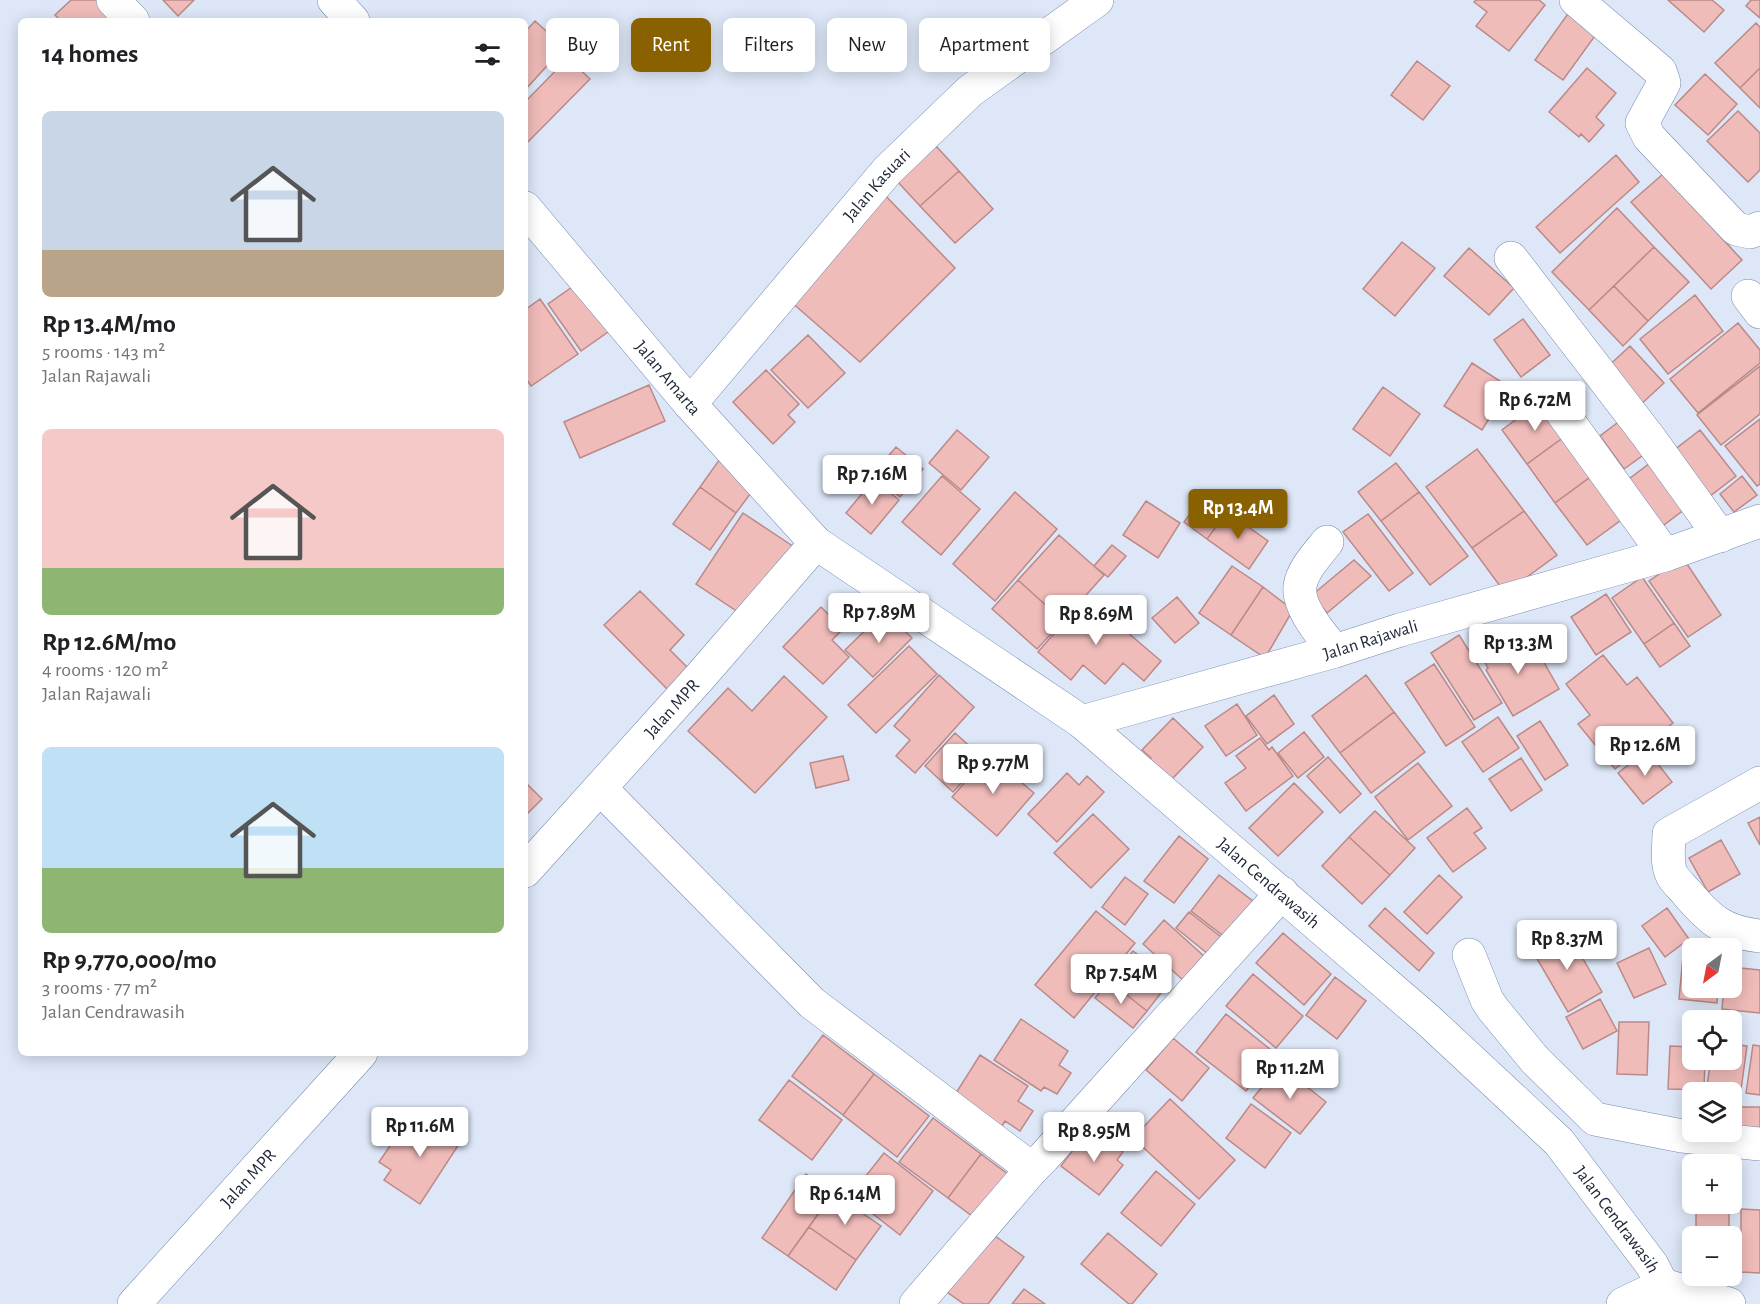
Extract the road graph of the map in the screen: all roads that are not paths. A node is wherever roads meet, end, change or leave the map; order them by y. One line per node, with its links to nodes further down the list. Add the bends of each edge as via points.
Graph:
1 (113, 0): 5 (street)
2 (334, 0): 6 (street)
3 (1097, 0): 10 (street, Jalan Kasuari, via 970,91 887,171)
4 (1576, 0): 8 (street, via 1660,71 1664,83 1642,123 1649,137 1736,229 1750,232)
5 (130, 18)
6 (350, 18)
7 (528, 211): 10 (street, Jalan Amarta)
8 (1760, 228)
9 (1511, 258): 13 (street)
10 (690, 404): 15 (street, Jalan Amarta)
11 (1556, 404): 16 (street)
12 (1760, 521): 13 (street, Jalan Rajawali)
13 (1720, 536): 16 (street, Jalan Rajawali)
14 (1327, 542): 17 (street, via 1308,567 1300,588 1318,632)
15 (816, 543): 18 (street, Jalan Cendrawasih); 20 (street, Jalan MPR)
16 (1665, 555): 17 (street, Jalan Rajawali)
17 (1335, 651): 18 (street, Jalan Rajawali)
18 (1082, 722): 22 (street, Jalan Cendrawasih)
19 (1760, 783): 23 (street, via 1670,834 1669,854 1671,875 1707,917 1740,934)
20 (600, 788): 21 (street, Jalan MPR); 27 (street, via 812,1004)
21 (528, 868)
22 (1282, 892): 27 (street); 28 (street, Jalan Cendrawasih, via 1428,1020 1558,1142 1652,1265)
23 (1760, 936)
24 (1469, 955): 26 (street, via 1493,1009 1535,1060 1595,1119 1682,1136)
25 (358, 1056): 29 (street, Jalan MPR)
26 (1760, 1144)
27 (1032, 1169): 30 (street)
28 (1668, 1294): 31 (street); 32 (street)
29 (134, 1304)
30 (916, 1304)
31 (1623, 1304)
32 (1730, 1304)

